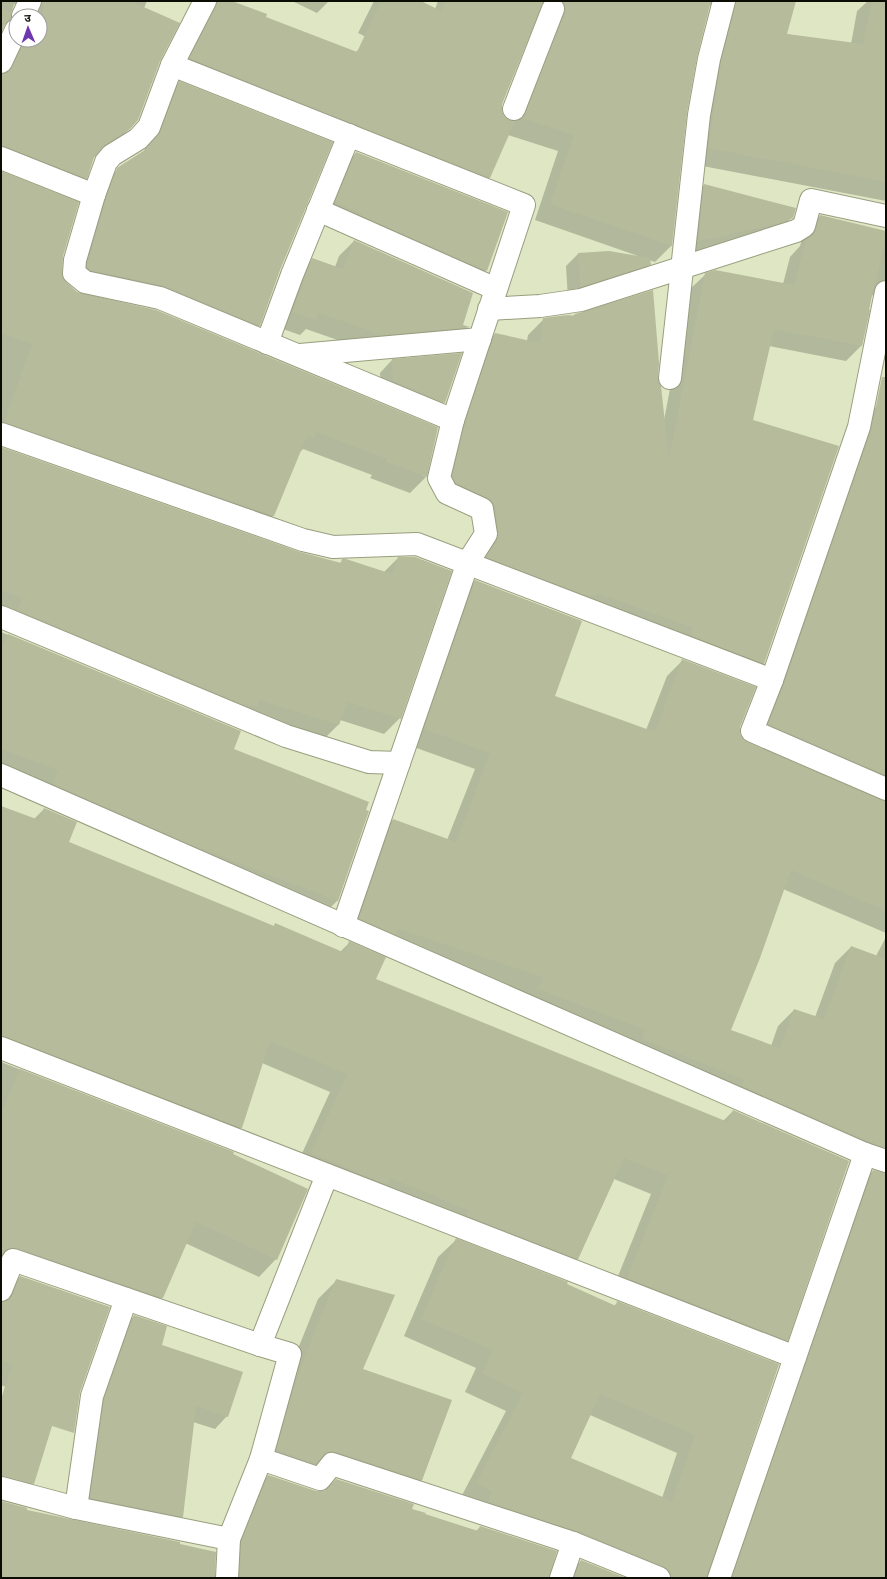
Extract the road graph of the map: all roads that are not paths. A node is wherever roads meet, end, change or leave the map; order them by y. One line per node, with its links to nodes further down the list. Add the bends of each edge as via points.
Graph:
1 (205, 1): 6 (street)
2 (724, 1): 13 (street, via 709,59 699,115)
3 (548, 4): 7 (street)
4 (8, 47): 5 (street)
5 (1, 62)
6 (172, 65): 8 (street); 10 (street, via 149,127 138,139 112,155 106,162)
7 (514, 109)
8 (349, 135): 11 (street); 15 (street, via 524,205)
9 (1, 158): 10 (street)
10 (94, 196): 17 (street, via 75,260 74,273 85,282 160,298)
11 (318, 210): 15 (street); 17 (street)
12 (886, 216): 13 (street, via 811,200 804,226 796,231)
13 (682, 268): 15 (street, via 581,300 540,306); 19 (street)
14 (886, 292): 24 (street, via 858,427)
15 (493, 299): 16 (street)
16 (480, 339): 18 (street); 20 (street)
17 (267, 343): 18 (street)
18 (297, 355): 20 (street)
19 (670, 378)
20 (453, 420): 22 (street, via 439,478 447,493 482,509 486,534)
21 (1, 434): 22 (street, via 303,540 333,546 417,544)
22 (468, 562): 24 (street); 25 (street)
23 (1, 617): 25 (street, via 286,736 369,762)
24 (772, 680): 27 (street, via 752,731)
25 (399, 764): 28 (street)
26 (1, 775): 28 (street)
27 (886, 789)
28 (343, 926): 30 (street)
29 (1, 1048): 32 (street)
30 (865, 1154): 31 (street); 36 (street)
31 (886, 1161)
32 (327, 1175): 35 (street); 36 (street)
33 (1, 1290): 34 (street, via 13,1260)
34 (126, 1299): 35 (street); 39 (street, via 92,1396)
35 (260, 1346): 37 (street, via 290,1354)
36 (795, 1357): 45 (street)
37 (261, 1459): 40 (street); 41 (street, via 320,1478 332,1464)
38 (1, 1488): 39 (street)
39 (76, 1508): 40 (street)
40 (229, 1539): 42 (street)
41 (573, 1543): 43 (street); 44 (street)
42 (227, 1578)
43 (561, 1578)
44 (659, 1578)
45 (719, 1578)

